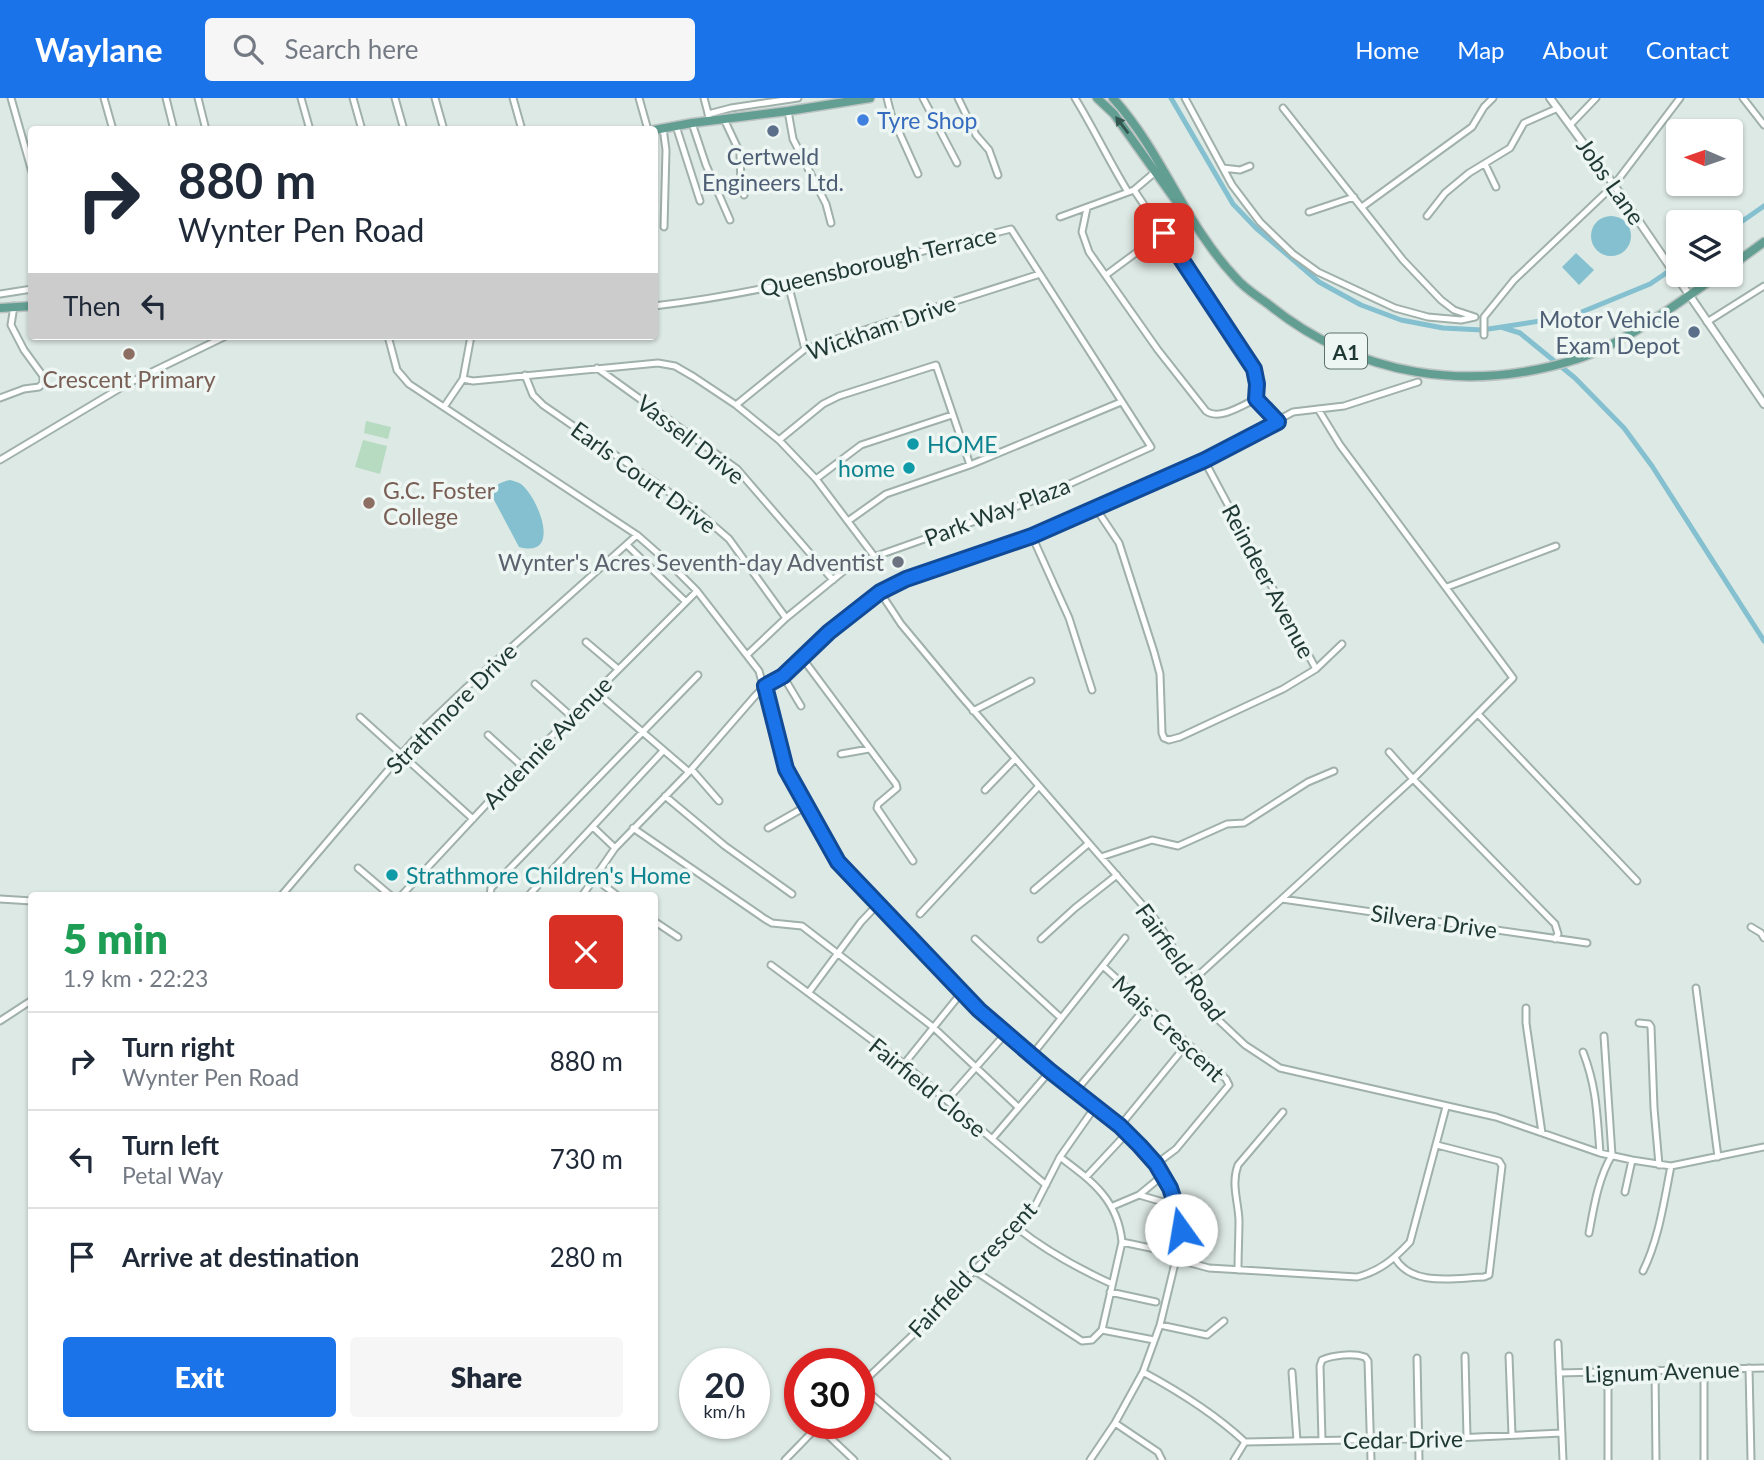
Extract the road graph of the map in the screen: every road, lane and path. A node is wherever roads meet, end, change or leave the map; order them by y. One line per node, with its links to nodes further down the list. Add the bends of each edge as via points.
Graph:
1 (11, 98): 45 (street)
2 (104, 98): 34 (street)
3 (166, 98): 35 (street)
4 (198, 98): 36 (street)
5 (301, 98): 37 (street)
6 (354, 98): 38 (street)
7 (395, 98): 39 (street)
8 (435, 98): 40 (street)
9 (513, 98): 41 (street)
10 (639, 98): 42 (street)
11 (704, 98): 29 (street)
12 (798, 98): 29 (street, via 730,108)
13 (870, 98): 28 (main road)
14 (887, 98): 51 (street)
15 (923, 98): 46 (street)
16 (958, 98): 52 (street)
17 (1075, 98): 55 (street)
18 (1097, 98): 50 (main road, A1, one-way to 18, via 1114,114)
19 (1113, 98): 64 (main road, A1, via 1130,117)
20 (1185, 98): 49 (street)
21 (1493, 98): 59 (street, via 1472,127)
22 (1550, 98): 27 (street, Jobs Lane)
23 (1596, 98): 32 (street)
24 (1680, 98): 53 (street)
25 (1743, 98): 33 (street)
26 (1283, 108): 57 (street)
27 (1558, 108): 32 (street, Jobs Lane); 47 (street, via 1524,122 1510,148)
28 (788, 111): 30 (main road); 66 (street, via 793,139)
29 (709, 117): 30 (main road); 31 (main road)
30 (724, 119): 56 (street, via 740,153)
31 (692, 123): 43 (main road); 65 (street)
32 (1571, 124): 53 (street, Jobs Lane)
33 (1764, 125)
34 (112, 126)
35 (173, 126)
36 (205, 126)
37 (309, 126)
38 (361, 126)
39 (403, 126)
40 (443, 126)
41 (521, 126)
42 (647, 126)
43 (676, 126): 44 (main road); 58 (street)
44 (659, 129): 67 (street, via 666,150)
45 (28, 159)
46 (957, 163)
47 (1485, 164): 54 (street); 62 (street, via 1445,193)
48 (1250, 166): 49 (street)
49 (1223, 168): 83 (street, via 1261,222 1318,272 1395,308 1428,317)
50 (1154, 173): 55 (street); 64 (main road, A1)
51 (918, 174)
52 (998, 174)
53 (1614, 185): 78 (street, Jobs Lane); 84 (street, via 1514,280)
54 (1496, 187)
55 (1131, 191): 60 (street); 68 (street)
56 (744, 195)
57 (1354, 197): 59 (street); 61 (street)
58 (700, 201)
59 (1362, 207): 83 (street, via 1441,300)
60 (1087, 208): 63 (street); 72 (street, via 1083,240)
61 (1309, 212)
62 (1427, 216)
63 (1060, 218)
64 (1191, 219): 78 (main road, A1, via 1237,280 1296,326 1332,346 1423,375 1511,374 1579,359)
65 (730, 220)
66 (831, 223)
67 (664, 227)
68 (1164, 233): 72 (street); 96 (street, via 1254,369)
69 (1764, 243): 70 (main road)
70 (1743, 258)
71 (1040, 274): 73 (street, Queensborough Terrace, via 1011,229); 90 (street, Wickham Drive); 97 (street, Queensborough Terrace)
72 (1106, 275): 96 (street, via 1210,414)
73 (788, 284): 81 (street, Queensborough Terrace); 90 (street)
74 (1764, 286): 85 (street)
75 (1701, 287): 78 (main road, A1)
76 (28, 290): 77 (street)
77 (0, 294)
78 (1689, 295): 85 (street, Jobs Lane)
79 (14, 306): 80 (main road); 82 (main road); 95 (street, via 11,325 43,383)
80 (28, 306)
81 (658, 306)
82 (0, 308)
83 (1475, 317): 84 (street)
84 (1484, 319): 86 (street)
85 (1707, 322): 98 (street, Jobs Lane)
86 (1484, 335)
87 (218, 340): 106 (street, via 127,384)
88 (389, 340): 100 (street, via 397,370 409,384)
89 (470, 340): 93 (street)
90 (805, 349): 99 (street, Wickham Drive)
91 (597, 368): 92 (street); 99 (street, via 666,363); 117 (street, Vassell Drive, via 737,469)
92 (525, 375): 93 (street); 122 (street, Earls Court Drive, via 543,405 689,505 729,539)
93 (463, 379): 100 (street)
94 (1418, 382): 101 (street, via 1344,406)
95 (0, 398)
96 (1256, 399): 103 (street)
97 (1121, 402): 105 (street, Queensborough Terrace); 108 (street)
98 (1764, 404)
99 (736, 405): 104 (street)
100 (444, 407): 112 (street)
101 (1318, 409): 103 (street, via 1293,412); 118 (street)
102 (952, 415): 104 (street, via 936,365 839,396); 108 (street); 109 (street, via 861,445)
103 (1278, 422): 107 (street)
104 (779, 440): 109 (street)
105 (1151, 447): 116 (street, Park Way Plaza, via 1032,501)
106 (0, 460)
107 (1205, 460): 110 (street); 128 (street, Reindeer Avenue)
108 (970, 465): 111 (street, via 886,494)
109 (816, 480): 111 (street)
110 (1095, 507): 113 (street); 128 (street, Reindeer Avenue, via 1119,544 1154,652 1164,738 1181,737)
111 (848, 521): 116 (street)
112 (637, 535): 114 (street, Strathmore Drive); 119 (street)
113 (1032, 536): 120 (street); 134 (street, via 1069,618)
114 (627, 545): 121 (street); 146 (street, Strathmore Drive, via 467,687)
115 (1556, 546): 118 (street)
116 (874, 556): 117 (street, Park Way Plaza, via 851,565)
117 (833, 580): 122 (street, Park Way Plaza)
118 (1447, 587): 138 (street, via 1514,678)
119 (697, 591): 121 (street, Ardennie Avenue); 125 (street)
120 (880, 592): 126 (street); 137 (street, Fairfield Road)
121 (685, 601): 127 (street, Ardennie Avenue)
122 (786, 618): 125 (street, Park Way Plaza)
123 (586, 642): 127 (street)
124 (1342, 644): 128 (street)
125 (747, 655): 133 (street)
126 (803, 659): 130 (street); 143 (street)
127 (618, 669): 135 (street, Ardennie Avenue)
128 (1316, 669)
129 (698, 675): 141 (street)
130 (783, 676): 133 (street); 136 (street)
131 (1031, 681): 137 (street)
132 (535, 684): 139 (street)
133 (765, 686): 150 (street); 157 (street, via 786,769)
134 (1092, 690)
135 (596, 692): 139 (street, Ardennie Avenue); 141 (street)
136 (801, 706)
137 (973, 711): 148 (street, Fairfield Road)
138 (1478, 714): 152 (street); 169 (street)
139 (571, 716): 149 (street, Ardennie Avenue)
140 (360, 717): 146 (street)
141 (642, 732): 144 (street); 174 (street)
142 (488, 735): 149 (street)
143 (869, 749): 147 (street); 165 (street, via 897,788 877,807)
144 (663, 751): 150 (street); 159 (street)
145 (1389, 751): 152 (street)
146 (402, 753): 158 (street); 171 (street, Strathmore Drive)
147 (841, 754)
148 (1015, 760): 153 (street, Fairfield Road); 154 (street)
149 (522, 766): 158 (street, Ardennie Avenue)
150 (691, 771): 155 (street); 156 (street)
151 (1334, 771): 164 (street, via 1244,822 1227,824 1178,846 1152,839)
152 (1413, 779): 180 (street); 190 (street, via 1555,925)
153 (1039, 786): 162 (street, Fairfield Road); 183 (street)
154 (985, 790)
155 (665, 796): 160 (street); 178 (street)
156 (719, 801)
157 (805, 807): 161 (street); 182 (street, via 838,862)
158 (473, 818): 173 (street, Ardennie Avenue)
159 (593, 828): 163 (street); 175 (street)
160 (633, 828): 163 (street); 193 (street, via 765,919 802,926)
161 (768, 828)
162 (1088, 844): 164 (street, Fairfield Road); 170 (street)
163 (615, 848): 168 (street)
164 (1101, 857): 167 (street, Fairfield Road)
165 (913, 861)
166 (358, 868): 172 (street)
167 (1117, 875): 189 (street); 196 (street, Fairfield Road, via 1159,924)
168 (594, 878): 176 (street); 177 (street)
169 (1637, 881)
170 (1034, 890)
171 (284, 892)
172 (386, 892)
173 (405, 892)
174 (490, 892)
175 (532, 892)
176 (585, 892)
177 (613, 892)
178 (792, 894)
179 (0, 899): 181 (street)
180 (1282, 899): 190 (street, Silvera Drive); 196 (street)
181 (28, 901)
182 (878, 904): 193 (street); 199 (street)
183 (920, 914)
184 (658, 924): 186 (street)
185 (1751, 927): 191 (street)
186 (678, 937)
187 (1125, 938): 195 (street)
188 (975, 939): 203 (street)
189 (1041, 939)
190 (1555, 939): 192 (street, Silvera Drive)
191 (1764, 939)
192 (1587, 943)
193 (838, 954): 198 (street); 206 (street)
194 (771, 965): 198 (street, Fairfield Close)
195 (1103, 966): 201 (street, Mais Crescent); 203 (street)
196 (1191, 982): 219 (street, Fairfield Road, via 1210,1012 1245,1045 1280,1068)
197 (1696, 988): 230 (street)
198 (808, 992): 212 (street, Fairfield Close)
199 (962, 992): 206 (street); 207 (street)
200 (28, 1003): 204 (street)
201 (1147, 1006): 209 (street, Mais Crescent); 215 (street)
202 (1526, 1008): 223 (street)
203 (1061, 1018): 211 (street)
204 (0, 1021)
205 (1639, 1023): 233 (street, via 1651,1027)
206 (933, 1027): 212 (street); 213 (street)
207 (1007, 1032): 211 (street); 213 (street)
208 (1604, 1036): 228 (street)
209 (1187, 1044): 221 (street); 232 (street, Mais Crescent, via 1229,1085 1175,1149)
210 (1583, 1052): 227 (street, via 1596,1094)
211 (1032, 1055): 214 (street)
212 (904, 1064): 216 (street, Fairfield Close)
213 (977, 1069): 216 (street); 217 (street)
214 (1050, 1071): 215 (street); 217 (street)
215 (1075, 1092): 218 (street)
216 (947, 1101): 224 (street, Fairfield Close)
217 (1018, 1107): 224 (street)
218 (1095, 1107): 221 (street); 229 (street, Fairfield Crescent)
219 (1446, 1107): 223 (street, Fairfield Road); 225 (street)
220 (1283, 1112): 248 (street, via 1235,1173)
221 (1120, 1126): 222 (street)
222 (1127, 1133): 232 (street); 235 (street)
223 (1542, 1133): 227 (street, Fairfield Road)
224 (992, 1139): 237 (street, Fairfield Close)
225 (1437, 1145): 246 (street, via 1410,1241); 246 (street, via 1499,1161 1502,1166 1489,1275 1418,1277 1402,1270)
226 (1764, 1147): 230 (street, Fairfield Road)
227 (1600, 1153): 228 (street, Fairfield Road)
228 (1612, 1155): 231 (street, Fairfield Road); 243 (street, via 1597,1189)
229 (1060, 1157): 235 (street); 237 (street, Fairfield Crescent)
230 (1718, 1157): 234 (street, Fairfield Road)
231 (1632, 1160): 233 (street, Fairfield Road); 238 (street)
232 (1156, 1164): 241 (street)
233 (1659, 1165): 234 (street, Fairfield Road)
234 (1671, 1166): 250 (street, via 1651,1257)
235 (1086, 1177): 240 (street)
236 (1156, 1181): 239 (street)
237 (1046, 1185): 242 (street, Fairfield Crescent)
238 (1625, 1192)
239 (1139, 1195): 240 (street); 241 (street)
240 (1113, 1206): 244 (street)
241 (1177, 1206): 247 (street, via 1181,1230)
242 (1016, 1227): 249 (street, Fairfield Crescent); 251 (street, via 1075,1268)
243 (1589, 1233)
244 (1122, 1242): 245 (street); 251 (street)
245 (1160, 1250)
246 (1395, 1258): 248 (street, via 1357,1278)
247 (1176, 1259): 248 (street); 255 (street)
248 (1238, 1270)
249 (975, 1271): 256 (street, via 1082,1341 1092,1340); 265 (street, Fairfield Crescent)
250 (1643, 1272)
251 (1112, 1284): 252 (street)
252 (1110, 1292): 253 (street); 256 (street)
253 (1156, 1302)
254 (1224, 1321): 255 (street, via 1207,1335)
255 (1160, 1325): 257 (street)
256 (1102, 1330): 257 (street)
257 (1154, 1340): 267 (street)
258 (1558, 1343): 270 (street)
259 (1465, 1356): 275 (street)
260 (1509, 1356): 274 (street)
261 (1417, 1359): 278 (street)
262 (1749, 1368): 263 (street, Lignum Avenue); 264 (street, Lignum Avenue); 283 (street)
263 (1764, 1368)
264 (1704, 1369): 266 (street, Lignum Avenue); 295 (street)
265 (875, 1370)
266 (1655, 1370): 269 (street, Lignum Avenue); 294 (street)
267 (1143, 1372): 272 (street); 282 (street, via 1204,1408)
268 (1292, 1372): 281 (street)
269 (1608, 1372): 270 (street, Lignum Avenue); 293 (street)
270 (1559, 1373): 273 (street)
271 (875, 1398): 286 (street)
272 (1115, 1423): 287 (street); 288 (street, via 1158,1452)
273 (1562, 1433): 274 (street, Cedar Drive); 292 (street)
274 (1512, 1435): 275 (street, Cedar Drive)
275 (1467, 1437): 278 (street, Cedar Drive)
276 (805, 1439): 284 (street)
277 (835, 1439): 285 (street)
278 (1418, 1439): 280 (street, Cedar Drive); 291 (street)
279 (1322, 1440): 280 (street, Cedar Drive); 280 (street, via 1322,1360 1359,1355 1368,1361); 281 (street, Cedar Drive)
280 (1371, 1440): 290 (street)
281 (1297, 1441): 282 (street, Cedar Drive)
282 (1245, 1442): 289 (street)
283 (1751, 1459)
284 (785, 1460)
285 (855, 1460)
286 (947, 1460)
287 (1090, 1460)
288 (1162, 1460)
289 (1234, 1460)
290 (1371, 1460)
291 (1419, 1460)
292 (1563, 1460)
293 (1608, 1460)
294 (1656, 1460)
295 (1704, 1460)

